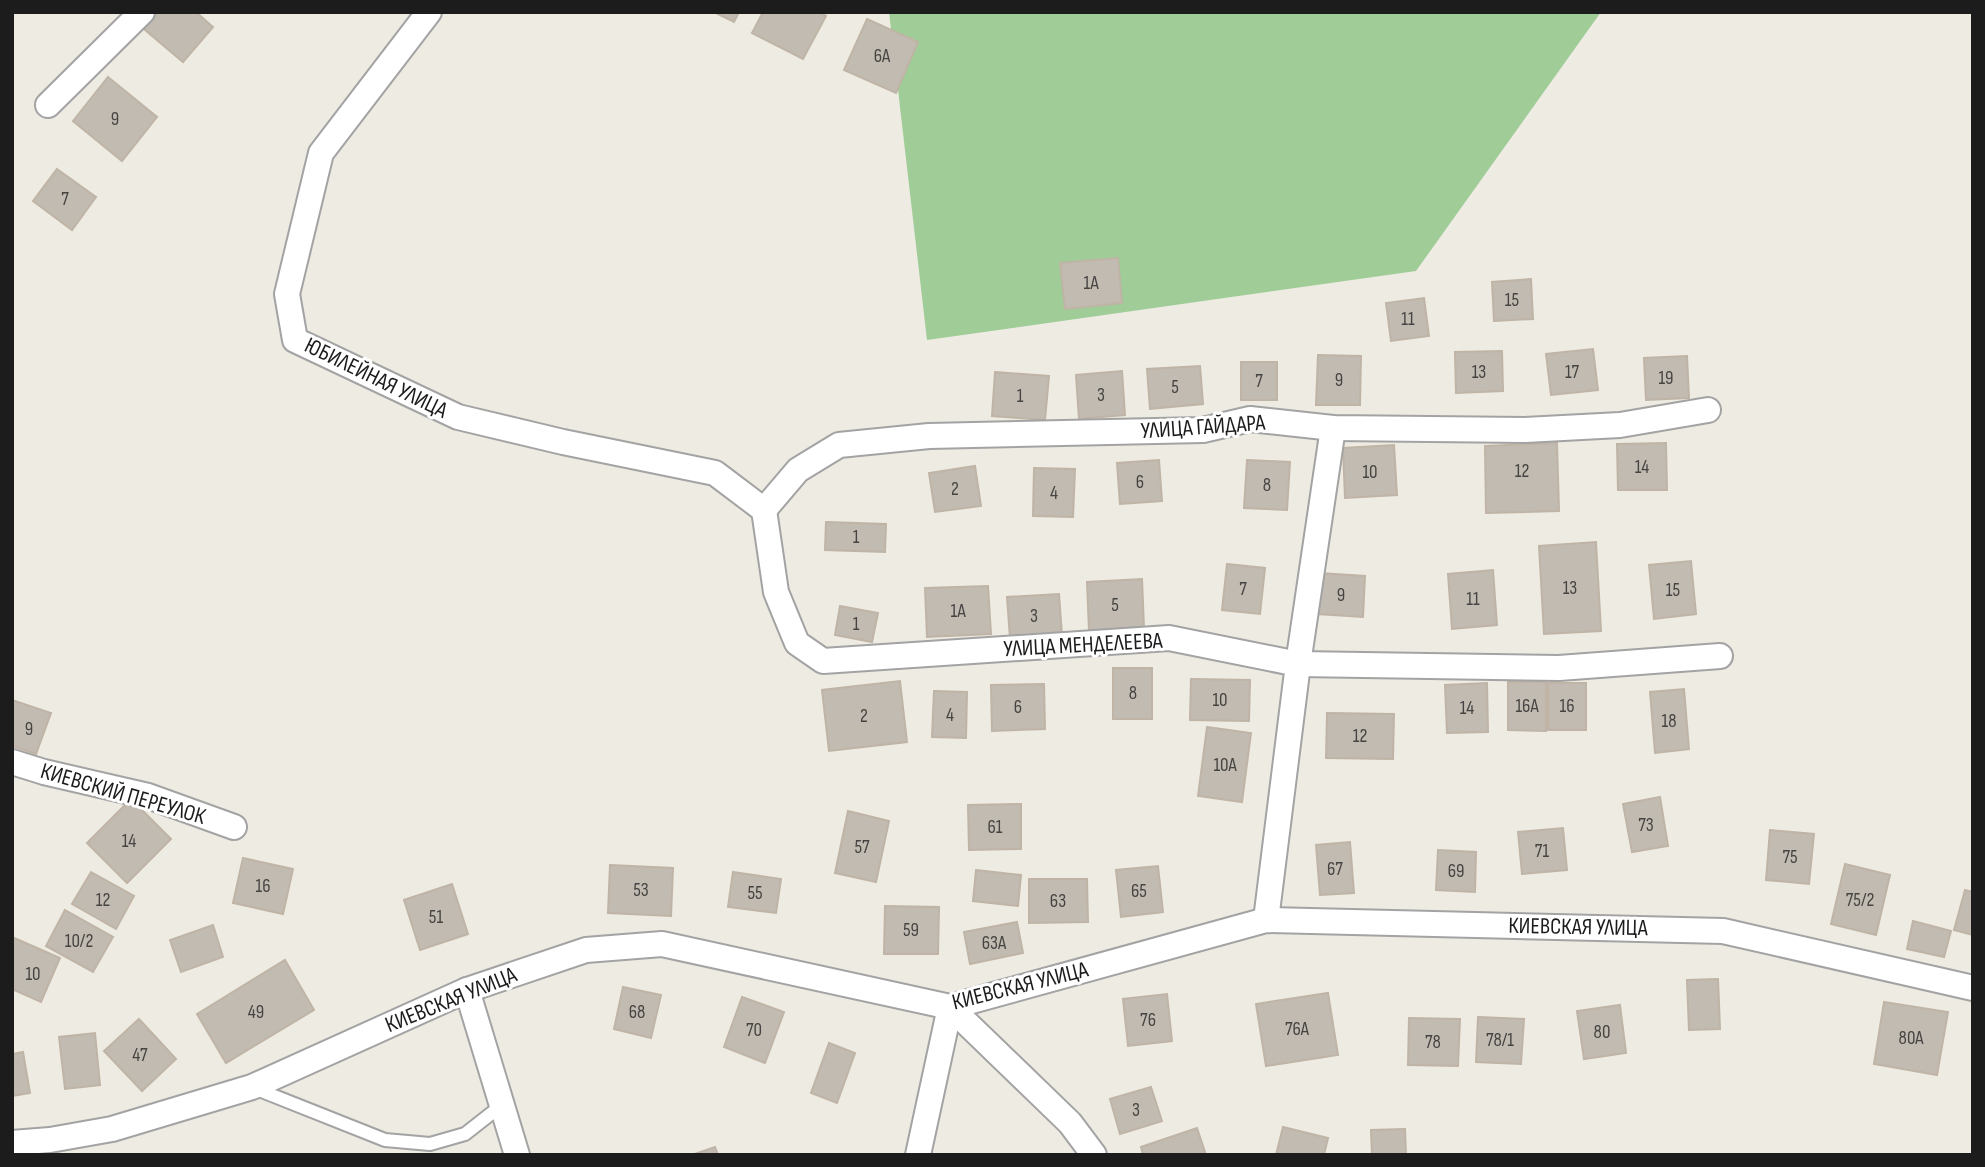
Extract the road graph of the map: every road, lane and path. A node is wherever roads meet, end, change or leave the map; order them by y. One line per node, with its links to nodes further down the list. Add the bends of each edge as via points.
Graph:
1 (142, 12): 3 (street)
2 (429, 12): 6 (street, ЮБИЛЕЙНАЯ УЛИЦА, via 321,153 287,294 295,340 458,417 715,473)
3 (48, 105)
4 (1708, 410): 5 (street, УЛИЦА ГАЙДАРА, via 1620,425 1525,430)
5 (1333, 428): 6 (street, УЛИЦА ГАЙДАРА, via 1250,419 1203,430 929,436 839,445 798,470); 8 (street)
6 (764, 510): 8 (street, УЛИЦА МЕНДЕЛЕЕВА, via 776,593 797,643 823,661 1169,638)
7 (1720, 656): 8 (street, УЛИЦА МЕНДЕЛЕЕВА, via 1559,667)
8 (1298, 664): 11 (street)
9 (12, 762): 10 (street, КИЕВСКИЙ ПЕРЕУЛОК, via 148,796)
10 (234, 827)
11 (1266, 920): 12 (street, КИЕВСКАЯ УЛИЦА, via 1723,930); 14 (street, КИЕВСКАЯ УЛИЦА)
12 (1973, 988)
13 (467, 990): 14 (street, КИЕВСКАЯ УЛИЦА, via 586,950 662,944); 15 (street, КИЕВСКАЯ УЛИЦА); 16 (street)
14 (950, 1007): 19 (street); 20 (street, via 1070,1122)
15 (252, 1087): 16 (lane, via 386,1140 430,1144 465,1135); 17 (street, КИЕВСКАЯ УЛИЦА, via 112,1129)
16 (502, 1105): 18 (street)
17 (12, 1143)
18 (517, 1155)
19 (918, 1155)
20 (1094, 1155)

